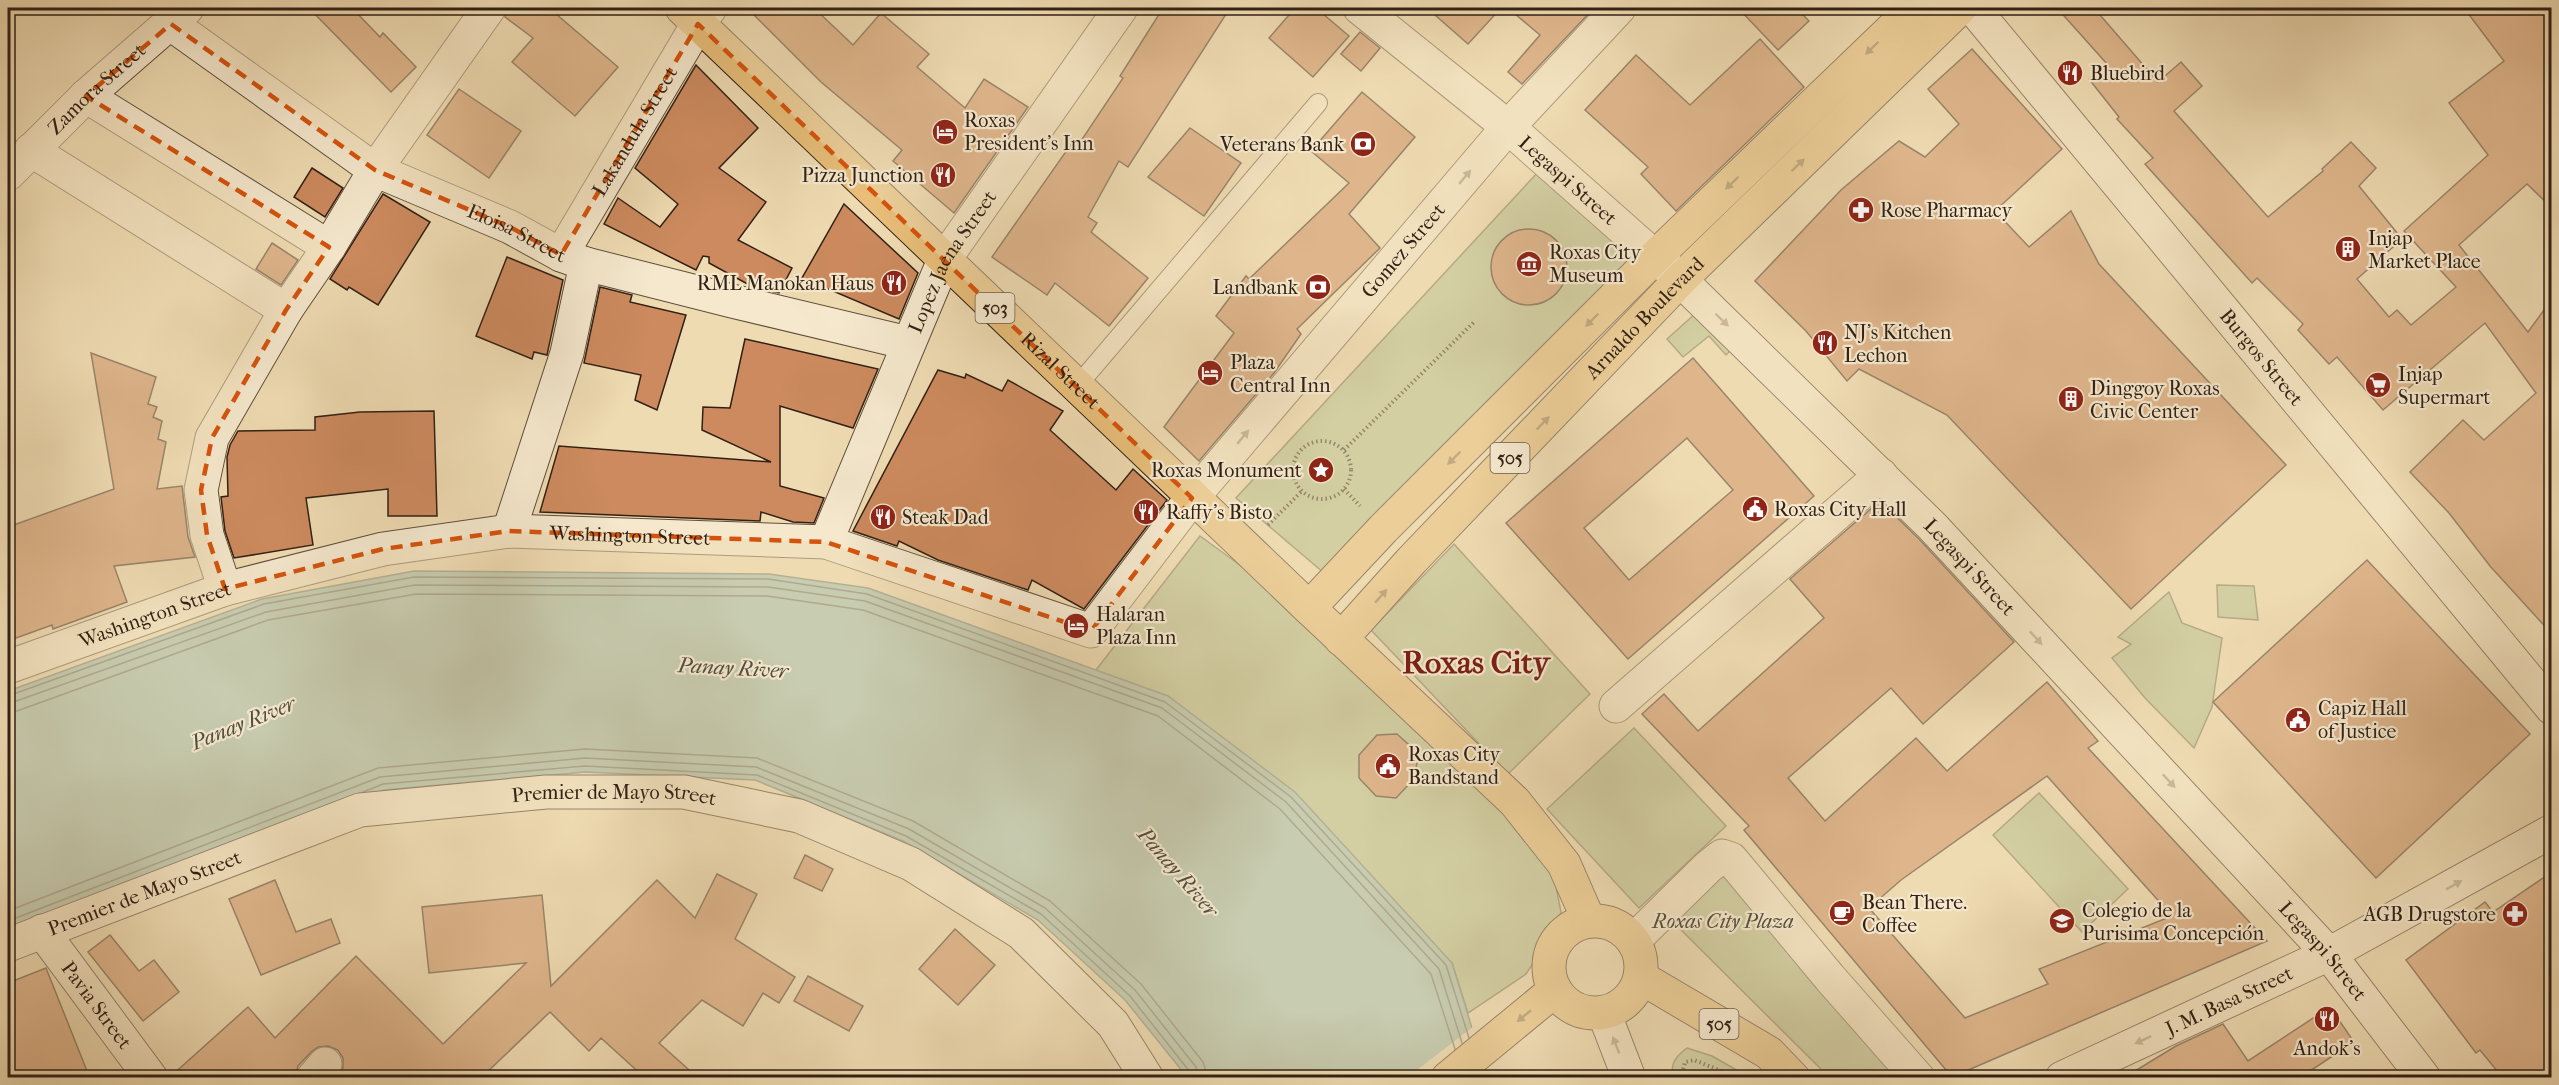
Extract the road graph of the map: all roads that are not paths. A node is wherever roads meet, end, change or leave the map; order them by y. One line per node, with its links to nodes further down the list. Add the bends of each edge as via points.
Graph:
1 (489, 8): 14 (street)
2 (1121, 8): 19 (street, Lopez Jaena Street)
3 (1360, 8): 12 (street, Legaspi Street)
4 (1619, 8): 12 (street, Gomez Street)
5 (1914, 8): 17 (main road, Arnaldo Boulevard / 505, one-way to 17)
6 (1960, 8): 20 (main road, Arnaldo Boulevard / 505, one-way to 6)
7 (1973, 8): 33 (street, Burgos Street)
8 (697, 13): 18 (street, Lakandula Street); 19 (main road, Rizal Street / 503)
9 (179, 16): 10 (street, Zamora Street); 14 (street, Eloisa Street)
10 (86, 96): 13 (street, Zamora Street); 16 (street)
11 (1318, 103): 23 (lane)
12 (1508, 127): 17 (street, Legaspi Street); 25 (street, Gomez Street, one-way to 12)
13 (31, 150): 15 (street, Zamora Street); 21 (street)
14 (375, 170): 16 (street); 18 (street, Eloisa Street, via 510,227)
15 (8, 174)
16 (329, 247): 21 (street)
17 (1655, 257): 20 (street, Legaspi Street); 29 (main road, Arnaldo Boulevard / 505, one-way to 29)
18 (573, 260): 22 (street, Eloisa Street); 26 (street, Lakandula Street, via 567,353)
19 (944, 260): 22 (street, Lopez Jaena Street); 23 (main road, Rizal Street / 503)
20 (1681, 279): 24 (street, Legaspi Street, one-way to 24); 30 (main road, Arnaldo Boulevard / 505, one-way to 20)
21 (286, 310): 28 (street, via 212,438 201,490 207,535)
22 (908, 343): 27 (street, Lopez Jaena Street)
23 (1078, 385): 25 (main road, Rizal Street / 503)
24 (1881, 476): 32 (street); 39 (street, Legaspi Street, one-way to 39, via 1932,526)
25 (1192, 498): 27 (street, Washington Street, via 1090,631); 29 (main road, Rizal Street / 503)
26 (509, 531): 27 (street, Washington Street); 28 (street, Washington Street, via 383,549)
27 (826, 542)
28 (225, 589): 31 (street, Washington Street)
29 (1309, 608): 30 (main road, Rizal Street)
30 (1341, 639): 35 (main road, Rizal Street, via 1515,802 1564,864)
31 (8, 667)
32 (1616, 706)
33 (2552, 708)
34 (2552, 831): 39 (street, J. M. Basa Street, one-way to 34)
35 (1589, 921): 37 (main road, via 1614,925); 41 (main road, via 1575,925 1554,945 1550,975)
36 (42, 931): 38 (street, Premier de Mayo Street); 43 (street, Pavia Street); 44 (street, Premier de Mayo Street, via 360,810 546,792 684,792 799,816 911,864 1021,933 1113,1024)
37 (1633, 942): 40 (main road, via 1641,965); 48 (street, via 1708,867 1722,856 1731,859)
38 (8, 945)
39 (2329, 954): 49 (street, J. M. Basa Street, one-way to 49); 50 (street, Legaspi Street)
40 (1640, 977): 42 (main road, via 1627,1000); 47 (main road, 505, via 1769,1053)
41 (1555, 990): 42 (main road, via 1577,1010); 45 (main road, one-way to 45)
42 (1604, 1012): 46 (street, one-way to 42)
43 (151, 1077)
44 (1147, 1077)
45 (1448, 1077)
46 (1629, 1077)
47 (1793, 1077)
48 (1918, 1077)
49 (2062, 1077)
50 (2424, 1077)

